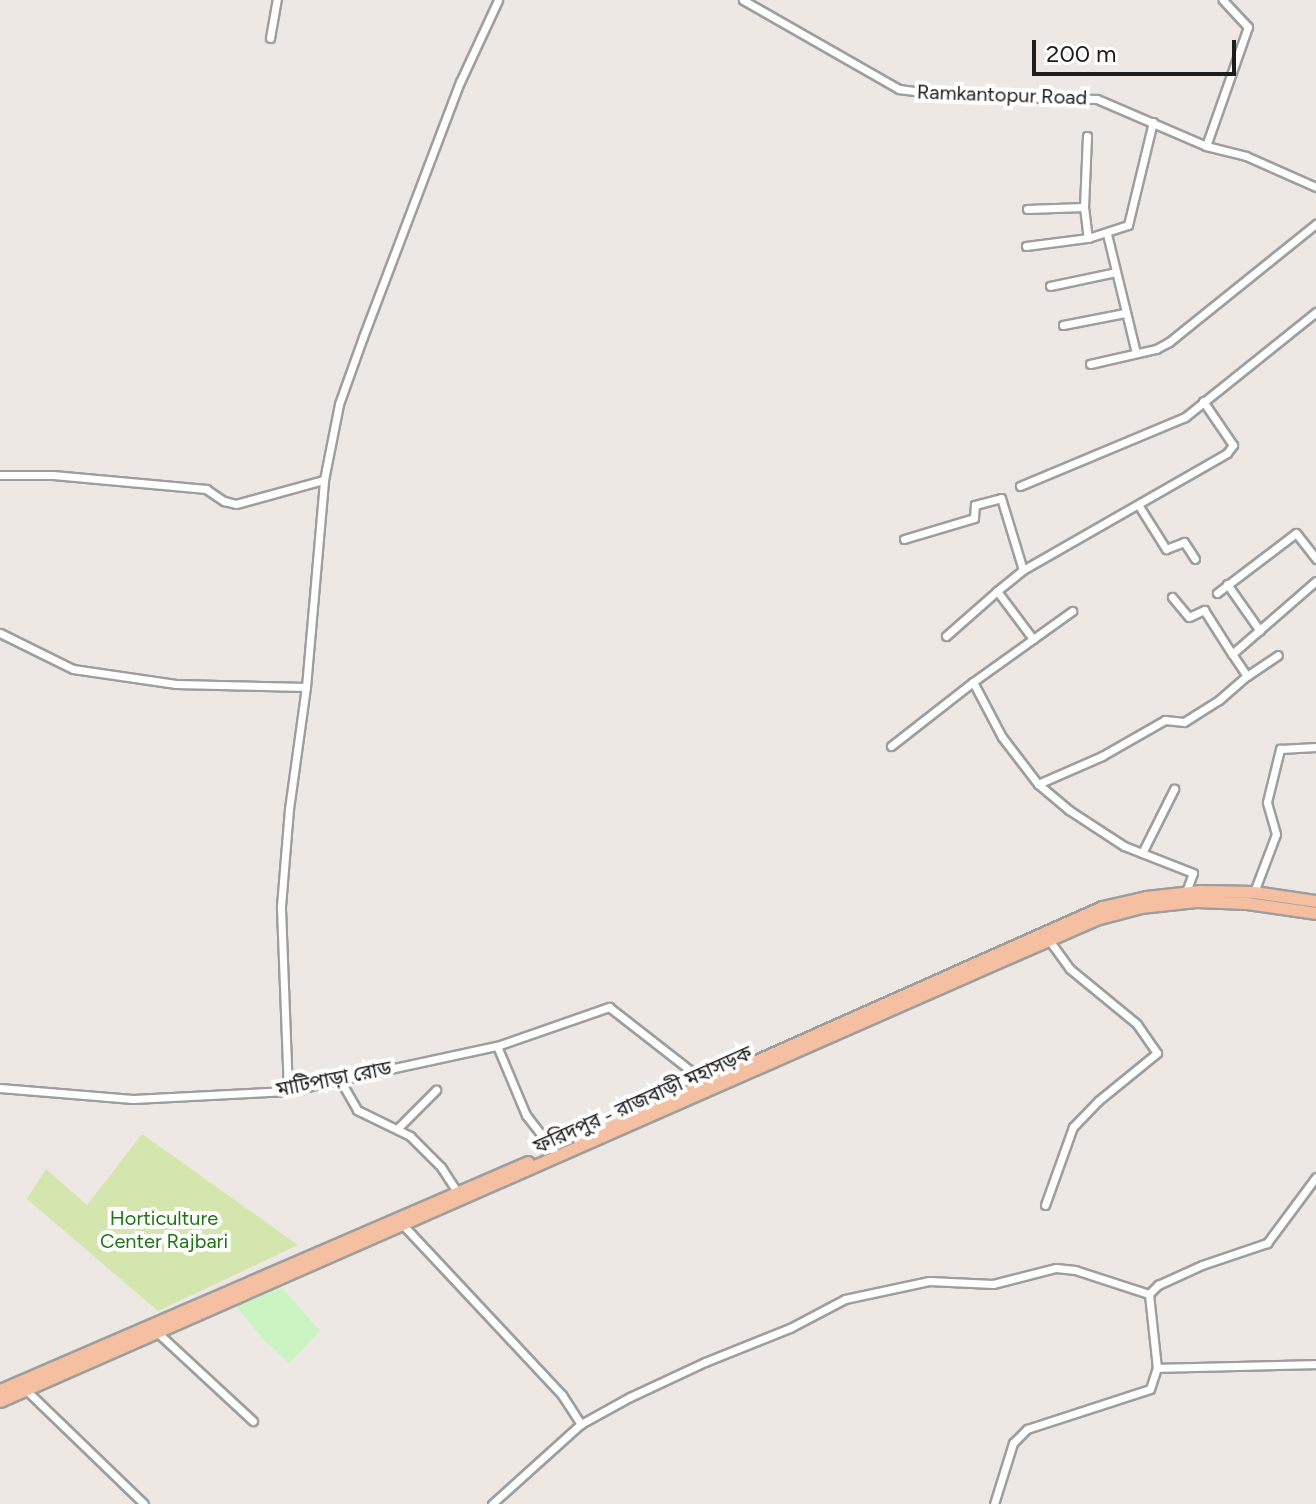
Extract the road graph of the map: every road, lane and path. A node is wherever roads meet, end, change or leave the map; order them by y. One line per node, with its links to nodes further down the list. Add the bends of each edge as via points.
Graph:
1 (277, 0): 5 (street)
2 (498, 0): 25 (street, via 460,82 363,337 339,404)
3 (743, 0): 6 (street, Ramkantopur Road, via 899,89 952,96 1086,97)
4 (1223, 0): 8 (street, via 1248,27)
5 (270, 38)
6 (1153, 122): 8 (street, Ramkantopur Road); 13 (street, via 1131,220)
7 (1087, 136): 10 (street)
8 (1206, 146): 9 (street, Ramkantopur Road, via 1246,156)
9 (1316, 187)
10 (1084, 207): 11 (street); 14 (street)
11 (1027, 209)
12 (1316, 224): 21 (street, via 1169,342)
13 (1107, 234): 14 (street); 16 (street)
14 (1088, 238): 15 (street)
15 (1026, 246)
16 (1116, 272): 17 (street); 19 (street)
17 (1050, 286)
18 (1316, 312): 23 (street)
19 (1125, 313): 20 (street); 21 (street)
20 (1063, 325)
21 (1136, 353): 22 (street)
22 (1090, 364)
23 (1203, 401): 26 (street, via 1185,417 1142,437); 27 (street, via 1232,448)
24 (0, 475): 25 (street, via 206,489 236,504)
25 (324, 480): 46 (street)
26 (1020, 486)
27 (1139, 506): 29 (street, via 1166,549 1184,542); 31 (street)
28 (904, 539): 31 (street, via 974,518 975,505 1001,498)
29 (1195, 559)
30 (1316, 559): 33 (street, via 1296,533)
31 (1023, 570): 34 (street)
32 (1316, 581): 38 (street)
33 (1227, 584): 35 (street); 38 (street)
34 (997, 591): 40 (street); 41 (street)
35 (1217, 593)
36 (1172, 597): 42 (street, via 1189,617 1205,612)
37 (1072, 611): 41 (street)
38 (1260, 631): 42 (street)
39 (0, 633): 46 (street, via 73,669 176,684)
40 (946, 636)
41 (1033, 639): 45 (street)
42 (1232, 654): 44 (street)
43 (1278, 655): 44 (street)
44 (1247, 676): 49 (street, via 1184,722 1165,720)
45 (973, 682): 47 (street); 49 (street, via 1002,737)
46 (306, 687): 62 (street, via 281,906)
47 (891, 746)
48 (1316, 747): 53 (street, via 1280,749 1267,802 1276,834)
49 (1038, 784): 51 (street, via 1080,817)
50 (1174, 789): 51 (street)
51 (1142, 853): 52 (street, via 1193,873)
52 (1186, 892): 53 (main road, ফরিদপুর - রাজবাড়ী মহাসড়ক); 59 (main road, ফরিদপুর - রাজবাড়ী মহাসড়ক, via 1102,907)
53 (1254, 892): 54 (main road, ফরিদপুর - রাজবাড়ী মহাসড়ক)
54 (1316, 901)
55 (1316, 913): 56 (main road, ফরিদপুর - রাজবাড়ী মহাসড়ক, via 1196,901 1096,919)
56 (1049, 940): 67 (street, via 1070,969 1137,1024 1157,1053 1073,1127); 68 (main road, ফরিদপুর - রাজবাড়ী মহাসড়ক)
57 (497, 1046): 58 (street, মাটিপাড়া রোড); 59 (street, মাটিপাড়া রোড, via 609,1007); 64 (street, via 526,1115)
58 (340, 1080): 62 (street, মাটিপাড়া রোড); 63 (street, via 363,1115)
59 (705, 1082): 64 (main road, ফরিদপুর - রাজবাড়ী মহাসড়ক)
60 (0, 1088): 62 (street, মাটিপাড়া রোড, via 133,1099)
61 (436, 1090): 63 (street)
62 (288, 1091)
63 (398, 1128): 66 (street, via 432,1156)
64 (554, 1151): 66 (main road, ফরিদপুর - রাজবাড়ী মহাসড়ক)
65 (1316, 1177): 69 (street, via 1267,1243 1202,1265)
66 (457, 1192): 73 (main road, ফরিদপুর - রাজবাড়ী মহাসড়ক)
67 (1045, 1205)
68 (403, 1225): 70 (main road, ফরিদপুর - রাজবাড়ী মহাসড়ক); 77 (street, via 562,1395)
69 (1149, 1294): 72 (street); 77 (street, via 1066,1268 993,1284 904,1284 845,1299)
70 (159, 1334): 73 (main road, ফরিদপুর - রাজবাড়ী মহাসড়ক); 76 (street)
71 (1316, 1364): 72 (street)
72 (1157, 1368): 80 (street, via 1150,1389 1027,1429 1013,1443)
73 (23, 1386): 74 (main road, ফরিদপুর - রাজবাড়ী মহাসড়ক); 75 (main road, ফরিদপুর - রাজবাড়ী মহাসড়ক); 78 (street)
74 (0, 1390)
75 (0, 1401)
76 (253, 1421)
77 (581, 1424): 79 (street)
78 (144, 1504)
79 (492, 1504)
80 (994, 1504)

